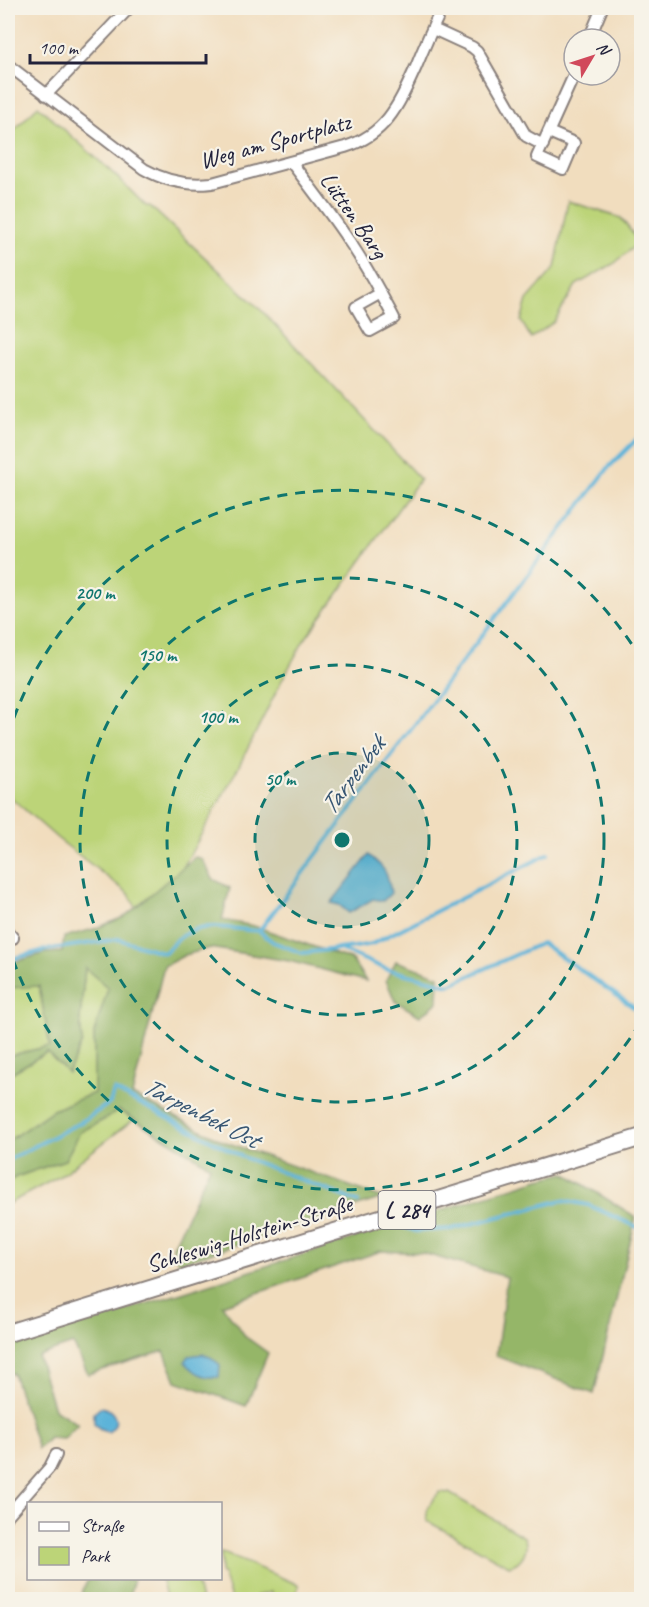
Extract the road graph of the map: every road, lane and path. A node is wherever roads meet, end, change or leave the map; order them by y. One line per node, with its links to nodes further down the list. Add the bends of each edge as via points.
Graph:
1 (129, 8): 8 (street)
2 (442, 8): 5 (street, Weg am Sportplatz)
3 (602, 8): 4 (street)
4 (595, 27)
5 (433, 29): 10 (street, via 477,51 526,136); 11 (street, Weg am Sportplatz, via 399,103 381,128 355,144)
6 (8, 65): 8 (street, Weg am Sportplatz)
7 (569, 87): 9 (street)
8 (46, 95): 11 (street, Weg am Sportplatz, via 138,166 167,180 212,183)
9 (549, 132): 10 (street); 10 (street, via 574,143 563,169 537,158)
10 (543, 145)
11 (291, 162): 12 (street, Lütten Barg, via 350,242)
12 (381, 293)
13 (642, 1137): 14 (main road, Schleswig-Holstein-Straße / L 284)
14 (8, 1334)
15 (56, 1455): 16 (street)
16 (8, 1515)

